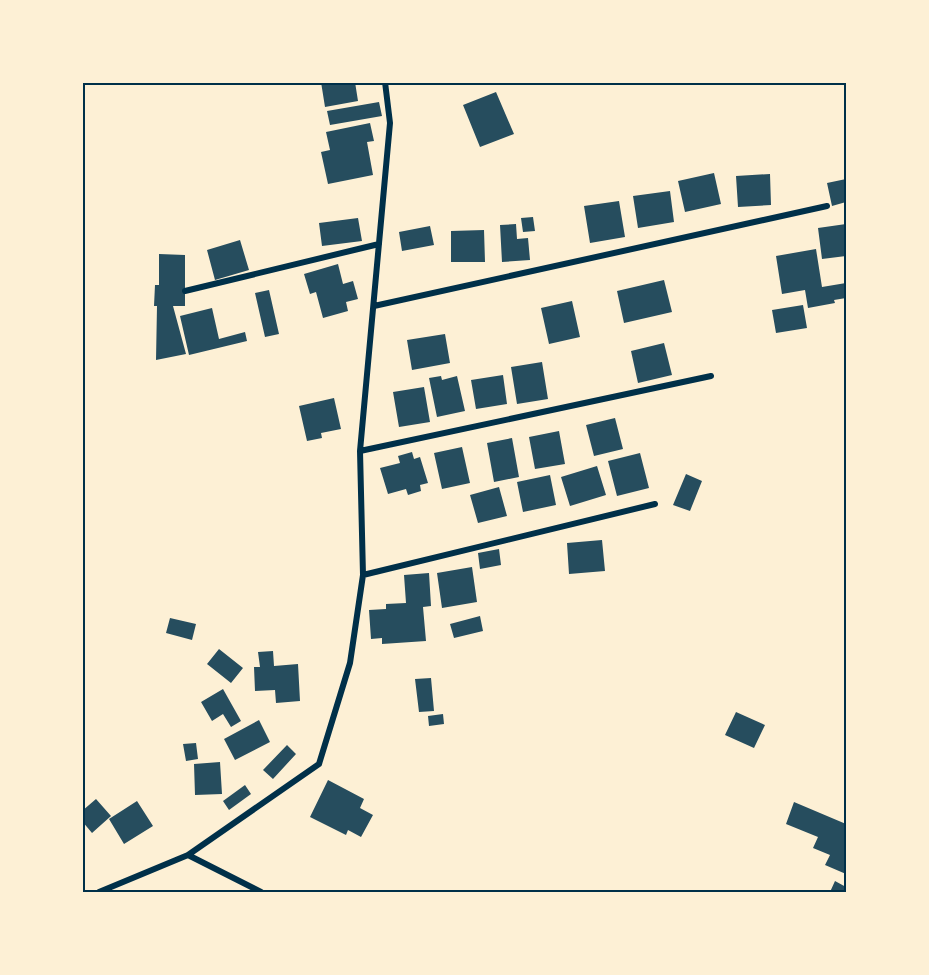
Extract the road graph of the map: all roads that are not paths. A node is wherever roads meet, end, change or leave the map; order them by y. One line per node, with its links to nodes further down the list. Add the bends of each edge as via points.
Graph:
1 (385, 82): 3 (street, via 390,123)
2 (827, 206): 5 (street)
3 (379, 244): 4 (street); 5 (street)
4 (185, 291)
5 (374, 306): 7 (street)
6 (711, 376): 7 (street)
7 (360, 451): 9 (street)
8 (656, 504): 9 (street)
9 (363, 575): 10 (street, via 350,663 319,764)
10 (189, 855): 11 (street); 12 (street)
11 (99, 892)
12 (261, 892)

